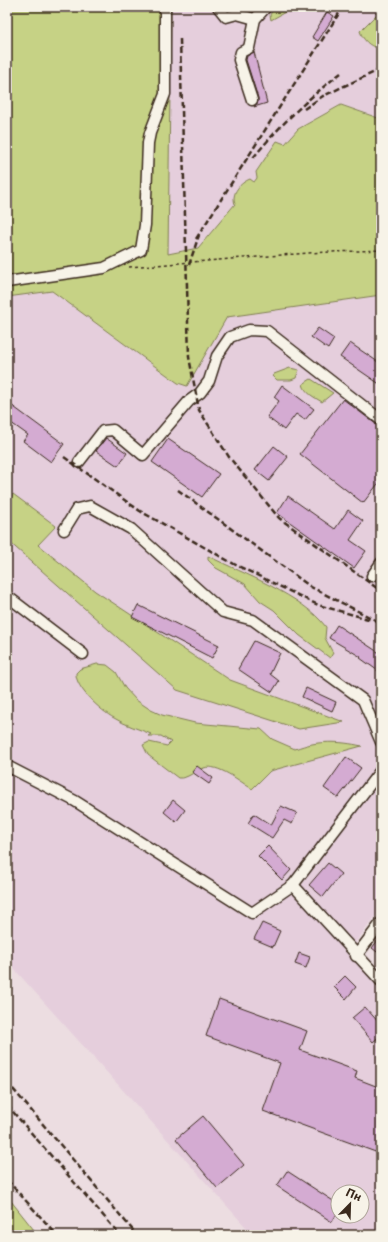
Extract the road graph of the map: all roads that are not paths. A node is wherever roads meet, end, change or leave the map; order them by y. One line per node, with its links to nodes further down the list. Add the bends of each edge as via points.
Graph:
1 (165, 7): 6 (street, via 165,94 148,143 145,225 141,250 104,268)
2 (218, 7): 4 (street, via 226,17 238,14)
3 (266, 7): 4 (street)
4 (255, 19): 5 (street, via 249,48 241,52 240,60)
5 (252, 100)
6 (7, 282)
7 (381, 418): 8 (street, via 267,331 249,330 230,337 217,356 209,381 200,393 189,400 143,455 113,430 103,431)
8 (79, 462)
9 (64, 530): 14 (street, via 77,509 90,506 131,529 222,612 253,620 363,700)
10 (381, 563): 11 (street)
11 (372, 576)
12 (7, 596): 13 (street)
13 (84, 654)
14 (381, 742)
15 (7, 766): 17 (street, via 75,801 252,913)
16 (381, 770): 17 (street)
17 (292, 885): 19 (street)
18 (381, 923): 19 (street)
19 (356, 956): 20 (street)
20 (381, 981)

